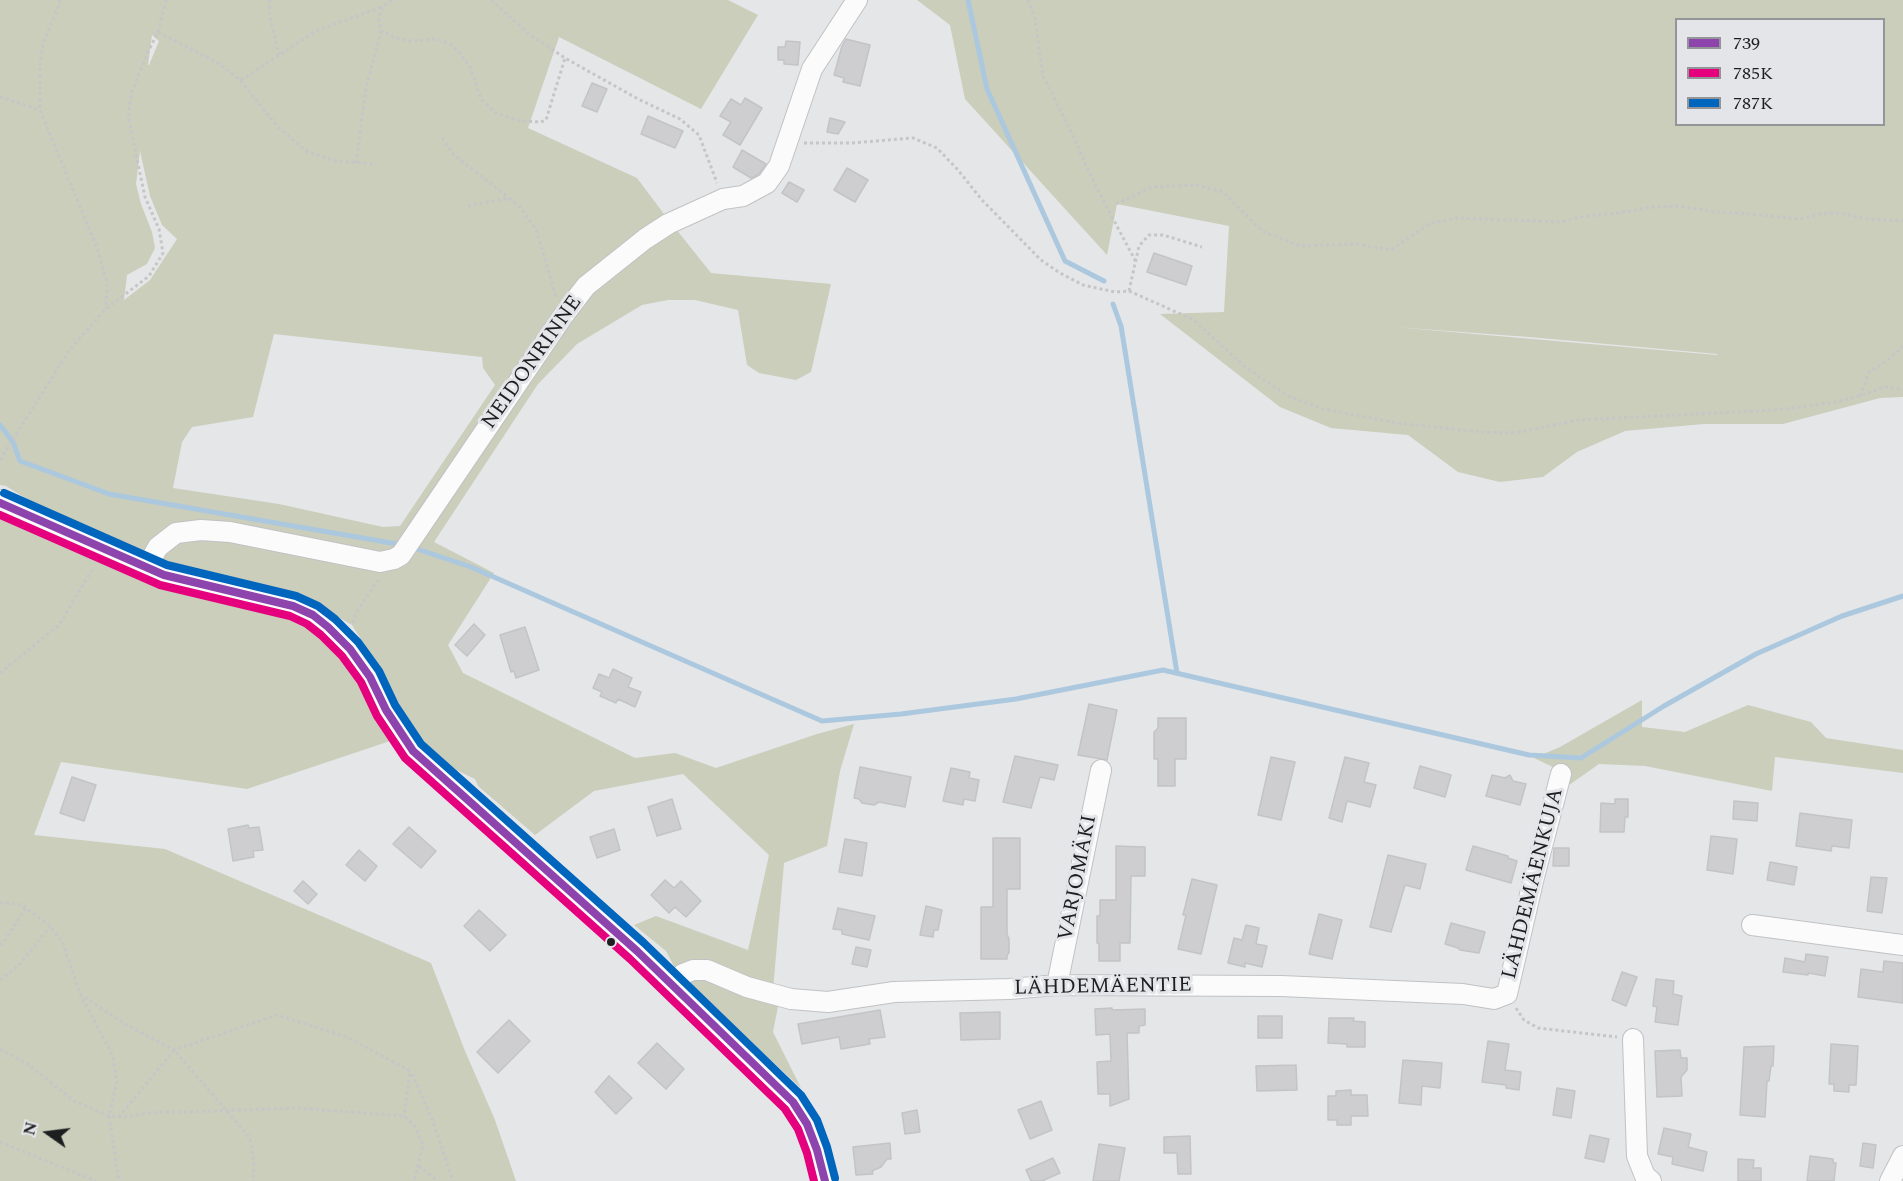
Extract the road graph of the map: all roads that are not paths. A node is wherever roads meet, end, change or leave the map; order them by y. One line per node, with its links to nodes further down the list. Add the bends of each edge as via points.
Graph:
1 (857, 0): 3 (street, NEIDONRINNE, via 812,69 779,166 767,183 668,224 586,286 401,555 380,562 230,532 201,530 176,533 158,547)
2 (0, 503): 3 (street)
3 (146, 568): 8 (street, via 293,606 313,615 350,649 412,751)
4 (1101, 770): 9 (street, VARJOMÄKI)
5 (1561, 774): 10 (street, LÄHDEMÄENKUJA)
6 (1752, 925): 7 (street)
7 (1903, 945)
8 (672, 984): 9 (street, LÄHDEMÄENTIE, via 683,974 707,970 747,987 791,999 828,1002 894,992); 13 (street, via 793,1102 807,1124)
9 (1058, 985): 10 (street, LÄHDEMÄENTIE, via 1281,986 1463,994 1494,999)
10 (1507, 994)
11 (1633, 1039): 14 (street, via 1637,1156)
12 (1903, 1156): 15 (street)
13 (825, 1181)
14 (1651, 1181)
15 (1890, 1181)

